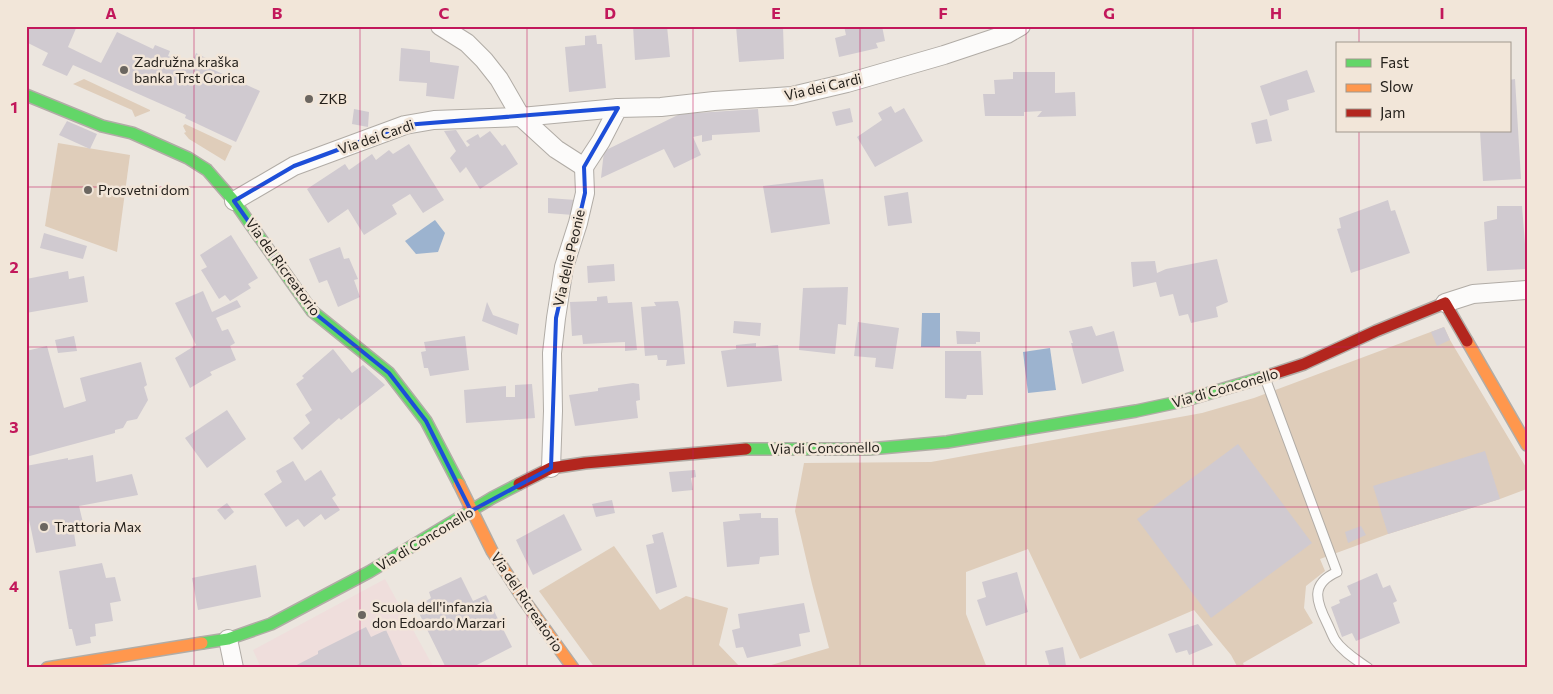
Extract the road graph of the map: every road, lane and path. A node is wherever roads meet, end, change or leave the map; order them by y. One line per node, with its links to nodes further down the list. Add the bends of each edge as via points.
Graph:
1 (440, 26): 5 (street, via 467,43 484,60)
2 (1021, 26): 4 (street, Via dei Cardi, via 944,55 792,96)
3 (26, 95): 7 (street, Via del Ricreatorio, via 188,158 207,170)
4 (618, 108): 5 (street, Via dei Cardi); 6 (street)
5 (521, 117): 6 (street, via 556,150); 7 (street, Via dei Cardi, via 434,120 405,125 294,166)
6 (584, 168): 12 (street, Via delle Peonie, via 584,193 564,267 552,353)
7 (234, 200): 13 (street, Via del Ricreatorio, via 312,312 389,373 426,421)
8 (1527, 290): 9 (street, Via di Conconello, via 1473,294)
9 (1446, 303): 10 (street, Via di Conconello, via 1304,364); 11 (street)
10 (1265, 377): 12 (street, Via di Conconello, via 1136,411 947,442 869,448 738,449 584,462); 18 (lane, via 1337,572 1326,576 1318,589 1319,606 1336,641)
11 (1527, 445)
12 (551, 468): 13 (street, Via di Conconello)
13 (471, 511): 14 (street, Via di Conconello, via 369,572 271,624); 17 (street, Via del Ricreatorio, via 492,551)
14 (228, 639): 15 (street, Via di Conconello); 16 (street)
15 (48, 668)
16 (234, 668)
17 (573, 668)
18 (1368, 668)

